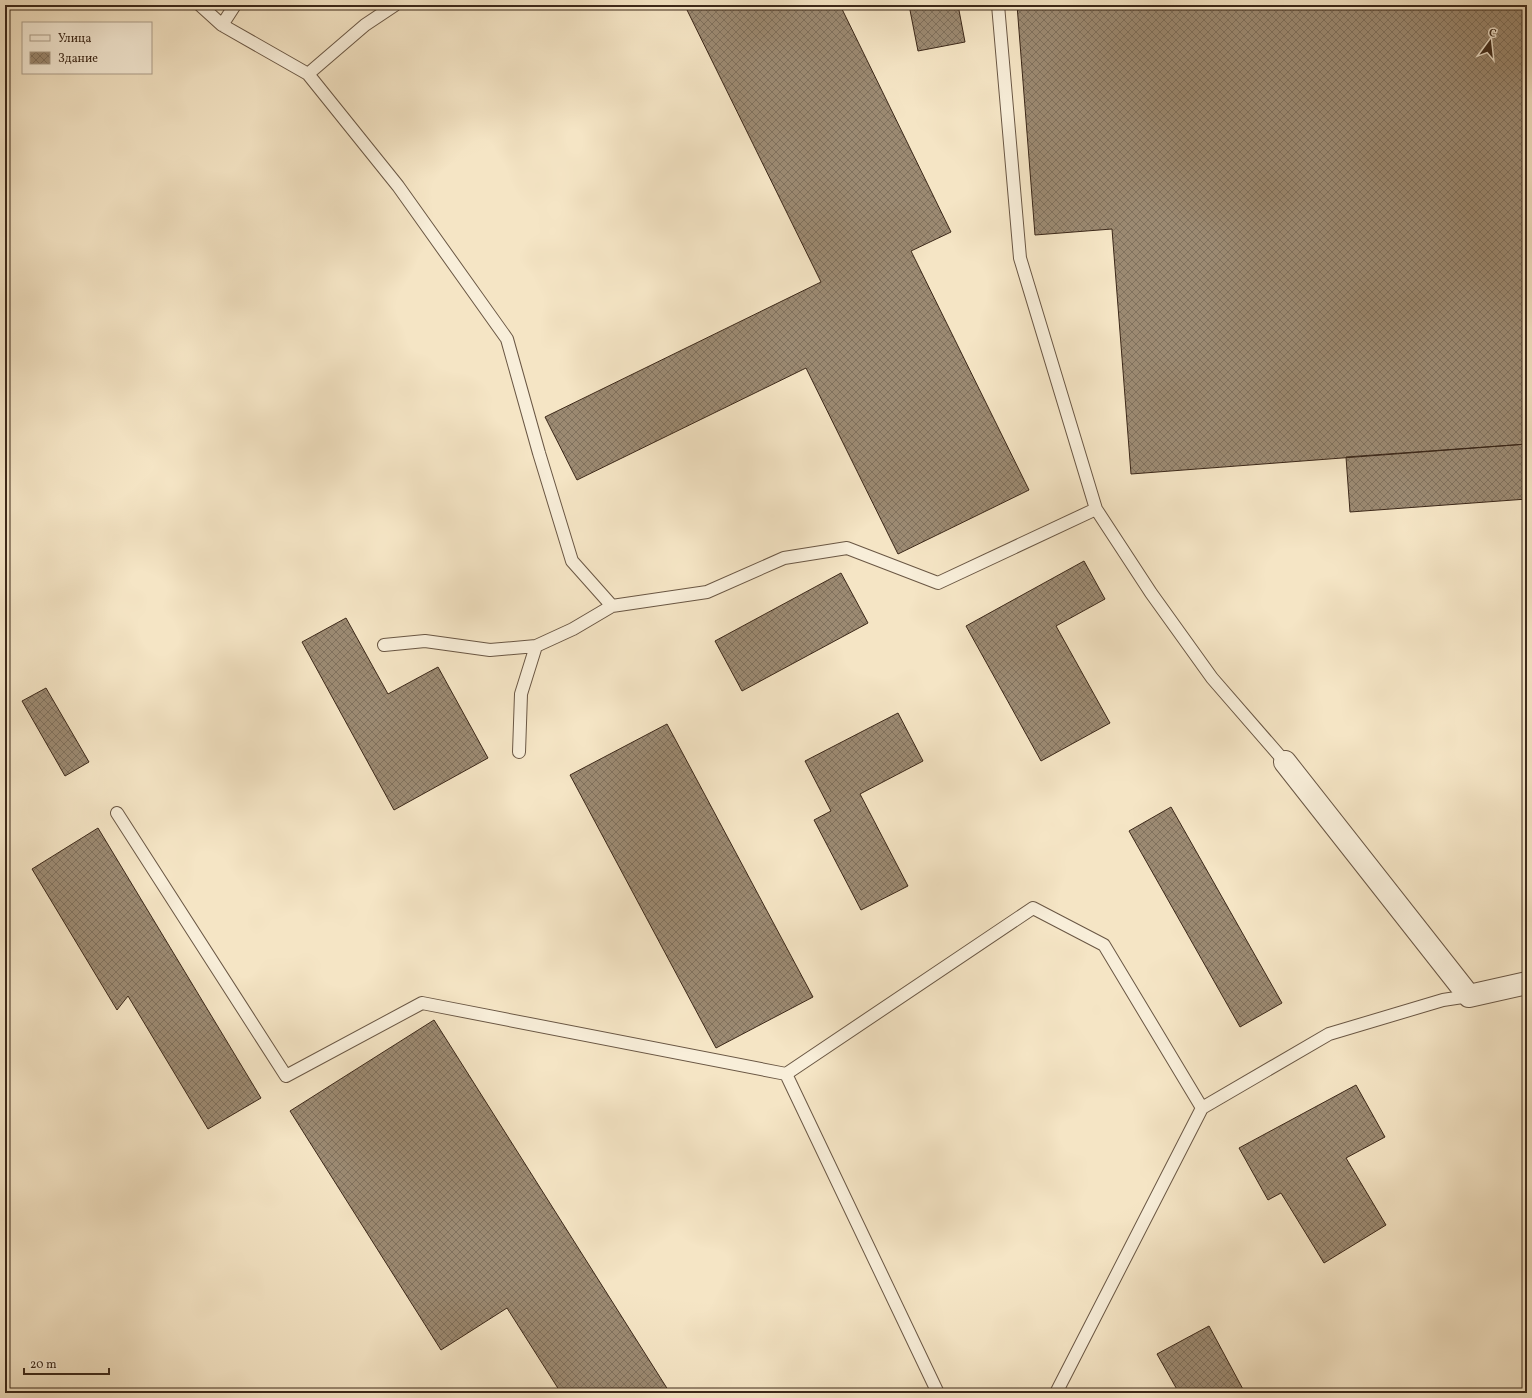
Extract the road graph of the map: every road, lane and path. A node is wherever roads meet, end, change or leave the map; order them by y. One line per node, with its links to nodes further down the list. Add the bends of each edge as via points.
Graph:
1 (200, 5): 5 (lane)
2 (235, 5): 5 (lane)
3 (395, 5): 6 (lane, via 365,25)
4 (998, 5): 7 (lane, via 1020,258)
5 (222, 25): 6 (lane)
6 (308, 74): 8 (lane, via 398,186 507,339 572,561)
7 (1096, 509): 8 (lane, via 938,583 847,548 784,558 707,592); 12 (lane, via 1151,593 1212,678)
8 (612, 606): 10 (lane, via 573,629)
9 (384, 645): 10 (lane, via 424,641 490,650)
10 (536, 646): 11 (lane, via 521,694)
11 (519, 752)
12 (1285, 762): 15 (street)
13 (117, 813): 16 (lane, via 286,1076 422,1004)
14 (1527, 983): 15 (street)
15 (1469, 996): 17 (lane, via 1443,1000 1329,1034)
16 (786, 1074): 17 (lane, via 1033,908 1104,945); 18 (lane)
17 (1202, 1108): 19 (lane)
18 (938, 1393)
19 (1056, 1393)

